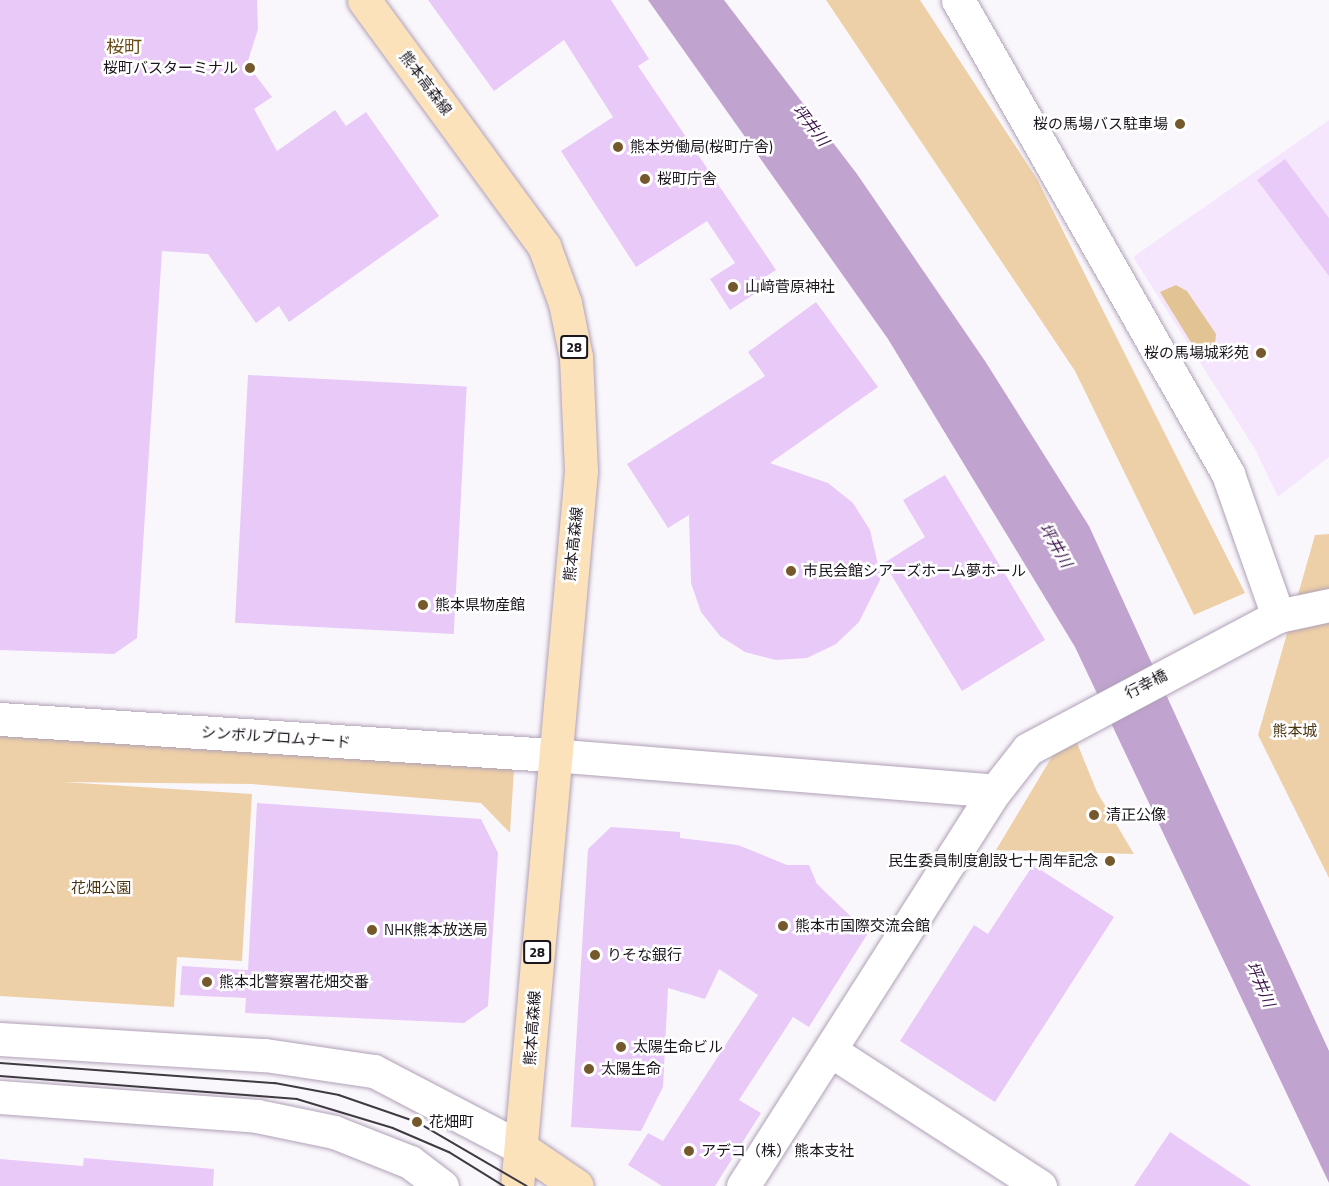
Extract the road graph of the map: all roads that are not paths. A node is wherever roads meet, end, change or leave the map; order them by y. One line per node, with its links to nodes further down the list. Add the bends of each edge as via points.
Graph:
1 (364, 0): 6 (main road, 熊本高森線 / 28, via 544,246 565,303 576,357 581,471)
2 (958, 0): 4 (street, via 1228,474)
3 (1329, 605): 4 (street, 行幸橋)
4 (1278, 616): 7 (street, 行幸橋, via 1077,719 1028,749)
5 (0, 719): 6 (street, シンボルプロムナード)
6 (552, 755): 7 (street, シンボルプロムナード); 11 (main road, 熊本高森線 / 28)
7 (995, 791): 9 (street, 行幸橋)
8 (0, 1039): 11 (street, via 265,1055 374,1071)
9 (831, 1051): 15 (street, 行幸橋); 16 (street)
10 (0, 1097): 12 (street, via 257,1116 334,1132 410,1162)
11 (523, 1149): 13 (main road, 熊本高森線 / 28); 14 (main road)
12 (442, 1186)
13 (517, 1186)
14 (577, 1186)
15 (743, 1186)
16 (1040, 1186)

